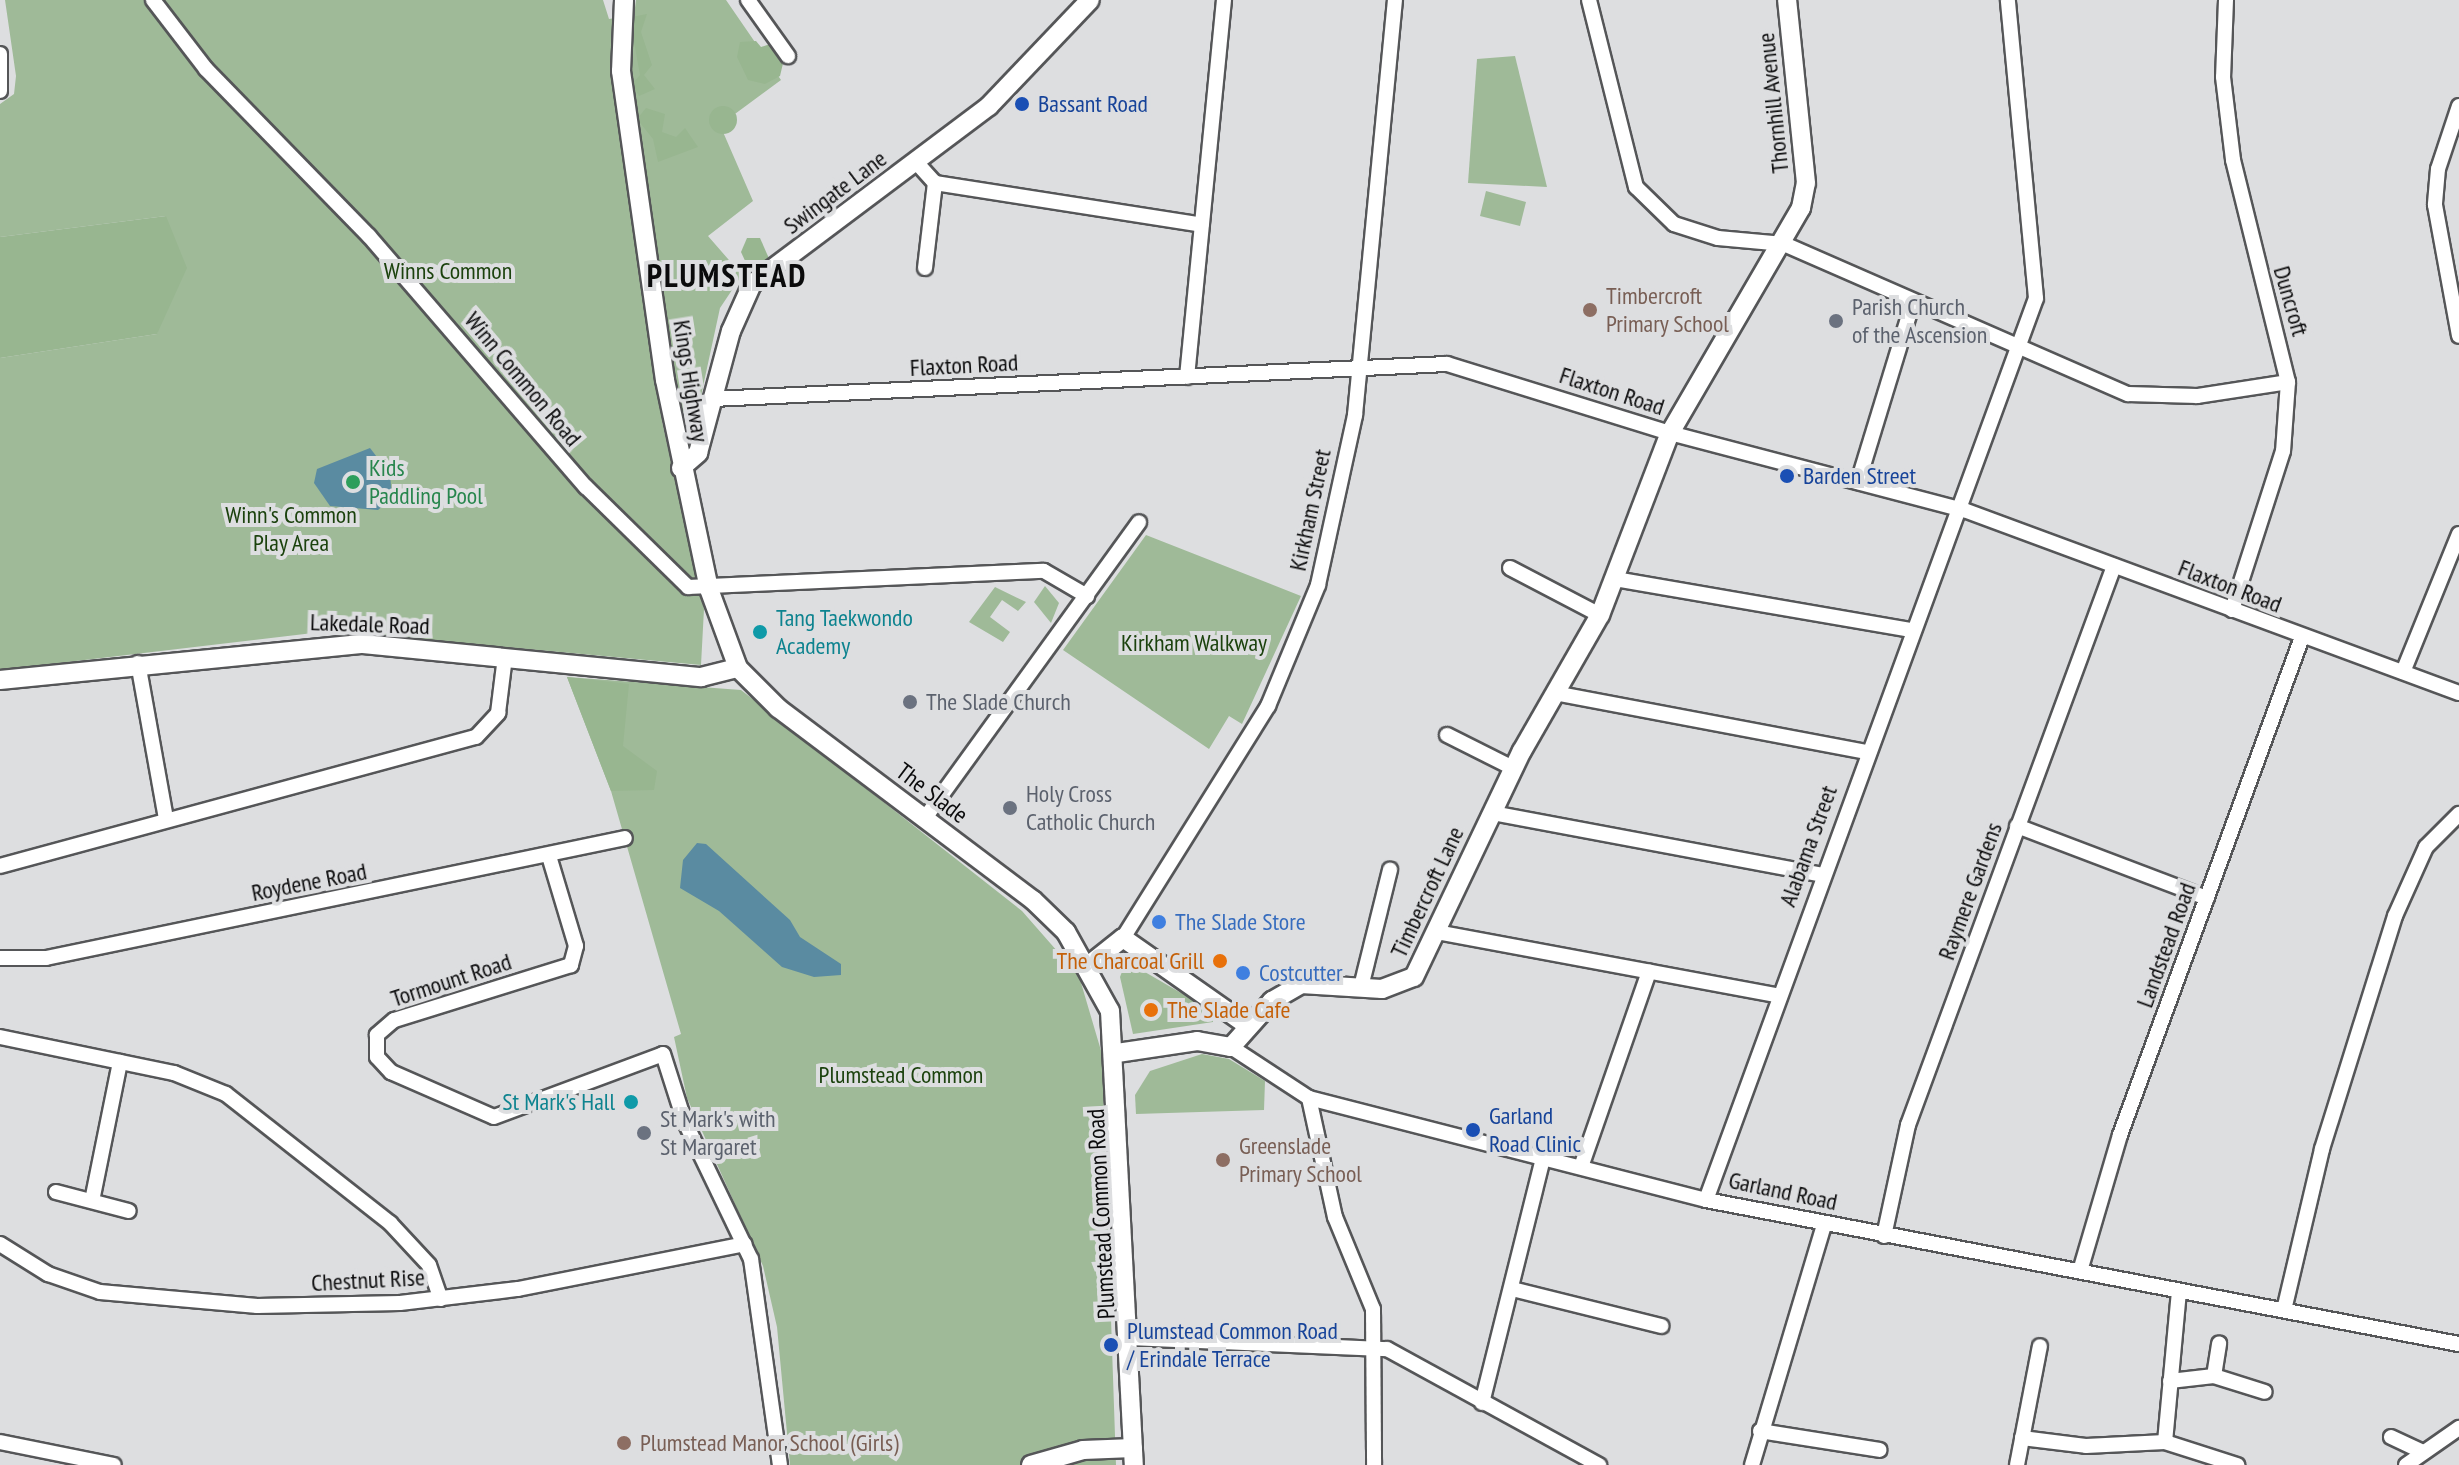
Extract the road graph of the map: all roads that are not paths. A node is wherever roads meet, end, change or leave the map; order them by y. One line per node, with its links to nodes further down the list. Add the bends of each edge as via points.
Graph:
1 (153, 0): 37 (street, Winn Common Road, via 206,69 380,248 586,487 673,577)
2 (624, 0): 29 (street, Kings Highway, via 625,103)
3 (748, 0): 12 (street)
4 (1224, 0): 17 (street)
5 (1395, 0): 24 (street, Kirkham Street)
6 (1589, 0): 18 (street, via 1644,201 1697,233)
7 (1787, 0): 18 (street, Thornhill Avenue, via 1806,183)
8 (2008, 0): 23 (street, Alabama Street, via 2036,298)
9 (2226, 0): 26 (street, Duncroft, via 2223,77 2233,160)
10 (1083, 1): 15 (street, Swingate Lane, via 989,106)
11 (0, 54): 13 (street)
12 (788, 56)
13 (0, 90)
14 (2459, 106): 20 (street, via 2438,169 2435,205)
15 (916, 162): 16 (street); 27 (street, Swingate Lane, via 752,284)
16 (935, 183): 17 (street); 19 (street)
17 (1202, 225): 25 (street)
18 (1784, 244): 21 (street); 28 (street, Timbercroft Lane)
19 (925, 268)
20 (2453, 288): 22 (street)
21 (1913, 302): 23 (street); 30 (street)
22 (2459, 336)
23 (2017, 347): 26 (street, via 2150,397); 31 (street, Alabama Street)
24 (1356, 367): 25 (street, Flaxton Road); 28 (street, Flaxton Road, via 1447,364); 65 (street, Kirkham Street, via 1355,415 1328,547 1296,645 1268,706)
25 (1187, 377): 27 (street, Flaxton Road)
26 (2288, 382): 39 (street, Duncroft, via 2283,451)
27 (713, 399): 29 (street, Swingate Lane, via 698,453)
28 (1670, 433): 30 (street, Flaxton Road); 36 (street, Timbercroft Lane)
29 (681, 468): 37 (street, Kings Highway)
30 (1858, 482): 31 (street, Flaxton Road)
31 (1956, 508): 34 (street, Flaxton Road); 41 (street, Alabama Street)
32 (1139, 522): 38 (street)
33 (2459, 534): 46 (street)
34 (2114, 566): 39 (street, Flaxton Road); 57 (street, Raymere Gardens)
35 (1510, 568): 40 (street)
36 (1615, 579): 40 (street, Timbercroft Lane); 41 (street)
37 (709, 589): 38 (street, via 1044,571); 45 (street, Kings Highway)
38 (1087, 596): 55 (street)
39 (2232, 610): 42 (street, Flaxton Road)
40 (1600, 615): 48 (street, Timbercroft Lane)
41 (1909, 630): 51 (street, Alabama Street)
42 (2302, 637): 46 (street, Flaxton Road); 63 (street, Landstead Road)
43 (505, 657): 44 (street, Lakedale Road, via 347,644); 45 (street, Lakedale Road, via 701,677); 56 (street, via 498,713 476,737)
44 (138, 663): 47 (street, Lakedale Road); 56 (street)
45 (738, 668): 55 (street, The Slade, via 778,708)
46 (2403, 672): 49 (street, Flaxton Road)
47 (0, 680)
48 (1554, 693): 51 (street); 52 (street, Timbercroft Lane)
49 (2459, 693)
50 (1447, 735): 52 (street)
51 (1865, 752): 62 (street, Alabama Street)
52 (1513, 768): 53 (street, Timbercroft Lane)
53 (1492, 813): 62 (street); 64 (street, Timbercroft Lane)
54 (2459, 814): 91 (street, via 2426,847 2395,916 2322,1149)
55 (925, 818): 67 (street, The Slade, via 1033,900)
56 (166, 819): 60 (street)
57 (2017, 826): 63 (street); 84 (street, Raymere Gardens, via 1908,1125)
58 (625, 838): 59 (street, Roydene Road)
59 (549, 856): 66 (street, Roydene Road, via 46,958); 86 (street, Tormount Road, via 576,946 571,965 394,1020 377,1035 382,1065 494,1117 663,1054 684,1120)
60 (0, 866)
61 (1390, 870): 69 (street)
62 (1822, 875): 70 (street, Alabama Street)
63 (2207, 898): 87 (street, Landstead Road, via 2120,1135)
64 (1436, 932): 68 (street); 69 (street, Timbercroft Lane, via 1414,977)
65 (1123, 938): 67 (street, Kirkham Street); 71 (street)
66 (0, 958)
67 (1089, 965): 74 (street, Plumstead Common Road, via 1110,1011)
68 (1649, 972): 70 (street); 78 (street)
69 (1361, 987): 71 (street, Timbercroft Lane, via 1301,984)
70 (1777, 995): 80 (street, Alabama Street)
71 (1248, 1026): 73 (street, Timbercroft Lane)
72 (0, 1037): 75 (street)
73 (1231, 1047): 74 (street, Garland Road, via 1197,1041); 76 (street, Garland Road)
74 (1117, 1053): 93 (street, Plumstead Common Road)
75 (120, 1062): 81 (street); 90 (street, via 204,1082 266,1121 406,1239 429,1265)
76 (1309, 1098): 77 (street, Garland Road); 97 (street, via 1335,1217 1373,1309)
77 (1543, 1158): 78 (street, Garland Road); 88 (street)
78 (1581, 1167): 80 (street, Garland Road)
79 (56, 1192): 81 (street)
80 (1706, 1200): 83 (street, Garland Road)
81 (92, 1201): 82 (street)
82 (129, 1211)
83 (1824, 1225): 84 (street, Garland Road); 103 (street)
84 (1884, 1236): 87 (street, Garland Road)
85 (0, 1244): 90 (street, Chestnut Rise, via 48,1274 128,1297 257,1306)
86 (745, 1244): 90 (street, Chestnut Rise); 114 (street, via 766,1330)
87 (2080, 1271): 89 (street, Garland Road)
88 (1512, 1289): 92 (street); 101 (street)
89 (2179, 1292): 91 (street, Garland Road); 99 (street)
90 (441, 1299)
91 (2284, 1310): 95 (street, Garland Road)
92 (1662, 1326)
93 (1131, 1338): 97 (street); 111 (street, Plumstead Common Road)
94 (2219, 1343): 98 (street)
95 (2459, 1344)
96 (2040, 1346): 105 (street)
97 (1374, 1348): 101 (street, via 1404,1354); 116 (street)
98 (2214, 1376): 99 (street); 100 (street)
99 (2170, 1381): 107 (street)
100 (2265, 1392)
101 (1482, 1403): 108 (street)
102 (2459, 1428): 110 (street)
103 (1760, 1431): 109 (street); 119 (street)
104 (2391, 1437): 110 (street)
105 (2022, 1438): 107 (street, via 2086,1446); 120 (street)
106 (0, 1442): 112 (street)
107 (2165, 1442): 121 (street)
108 (1559, 1448): 117 (street); 118 (street)
109 (1880, 1450)
110 (2423, 1452): 122 (street)
111 (1134, 1457): 115 (street, via 1083,1450)
112 (66, 1461): 113 (street)
113 (114, 1465)
114 (780, 1465)
115 (1031, 1465)
116 (1374, 1465)
117 (1559, 1465)
118 (1599, 1465)
119 (1752, 1465)
120 (2017, 1465)
121 (2237, 1465)
122 (2406, 1465)

